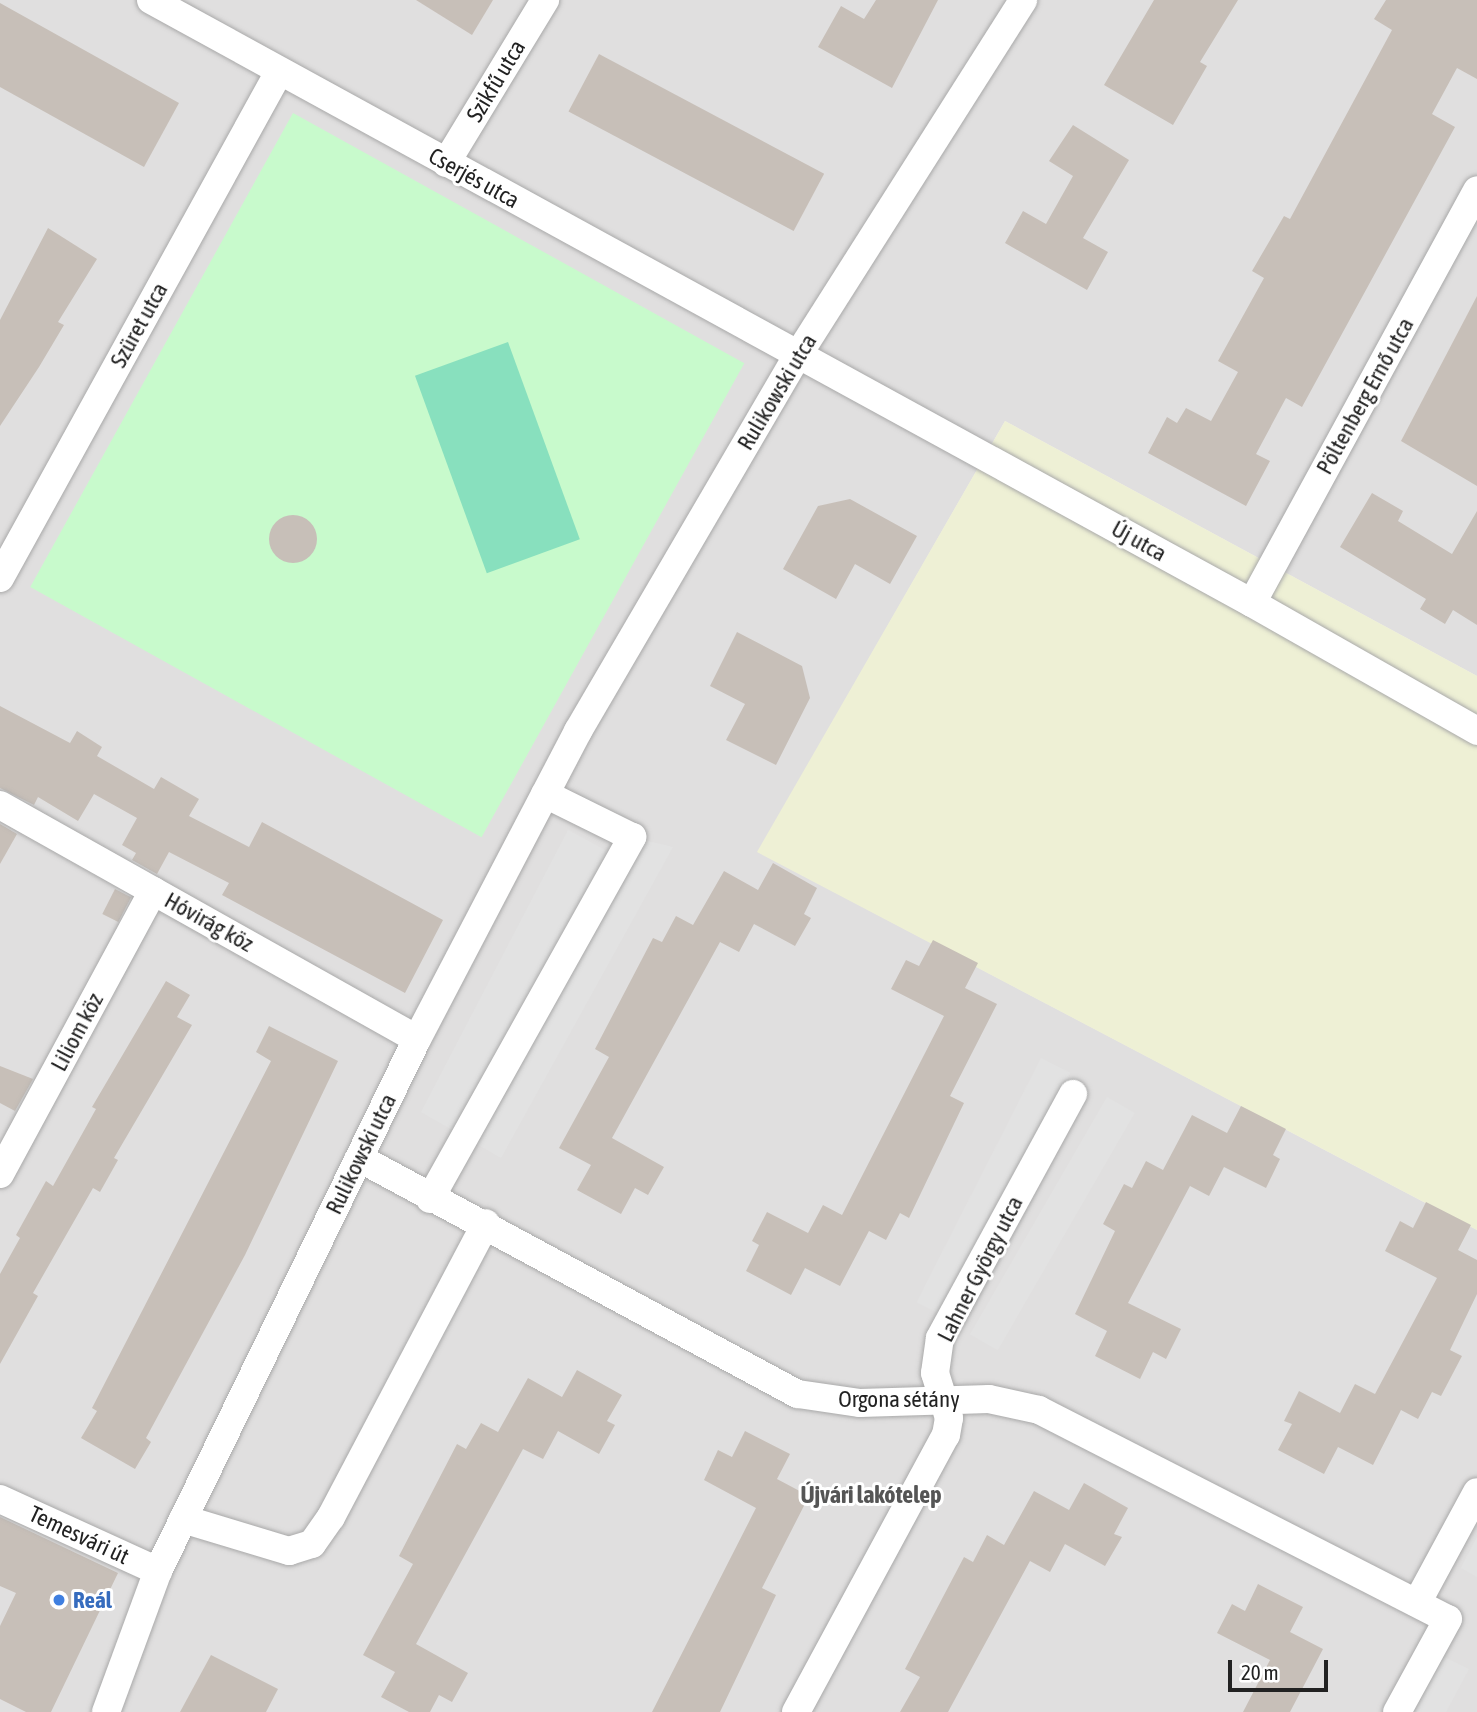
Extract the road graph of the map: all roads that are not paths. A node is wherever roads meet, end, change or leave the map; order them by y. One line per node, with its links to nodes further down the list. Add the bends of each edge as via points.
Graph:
1 (151, 0): 4 (street, Cserjés utca)
2 (545, 0): 5 (street, Szikfű utca)
3 (1023, 0): 7 (street, Rulikowski utca)
4 (279, 72): 5 (street, Cserjés utca); 8 (street, Szüret utca)
5 (446, 163): 7 (street, Cserjés utca)
6 (1477, 190): 9 (street, Pöltenberg Ernő utca)
7 (798, 355): 9 (street, Új utca); 11 (street, Rulikowski utca)
8 (0, 578)
9 (1252, 603): 10 (street, Új utca)
10 (1477, 731)
11 (545, 794): 14 (street, Rulikowski utca); 18 (street, via 632,837)
12 (0, 805): 13 (street, Hóvirág köz)
13 (153, 891): 14 (street, Hóvirág köz); 17 (street, Liliom köz)
14 (417, 1039): 16 (street, Rulikowski utca)
15 (1073, 1094): 20 (street, Lahner György utca, via 940,1338 935,1373)
16 (359, 1158): 18 (street, Orgona sétány); 23 (street, Rulikowski utca)
17 (0, 1174)
18 (430, 1199): 19 (street, Orgona sétány)
19 (486, 1223): 20 (street, Orgona sétány, via 798,1394 860,1403); 23 (street, via 331,1517 312,1544 289,1551)
20 (941, 1399): 25 (street, Orgona sétány, via 989,1399 1039,1410); 27 (street, Lahner György utca, via 949,1418 946,1435)
21 (1477, 1492): 25 (street)
22 (0, 1499): 24 (street, Temesvári út)
23 (183, 1519): 24 (street, Rulikowski utca)
24 (158, 1572): 26 (street, Rulikowski utca)
25 (1417, 1603): 28 (street, Orgona sétány, via 1448,1619)
26 (106, 1712)
27 (796, 1712)
28 (1397, 1712)

